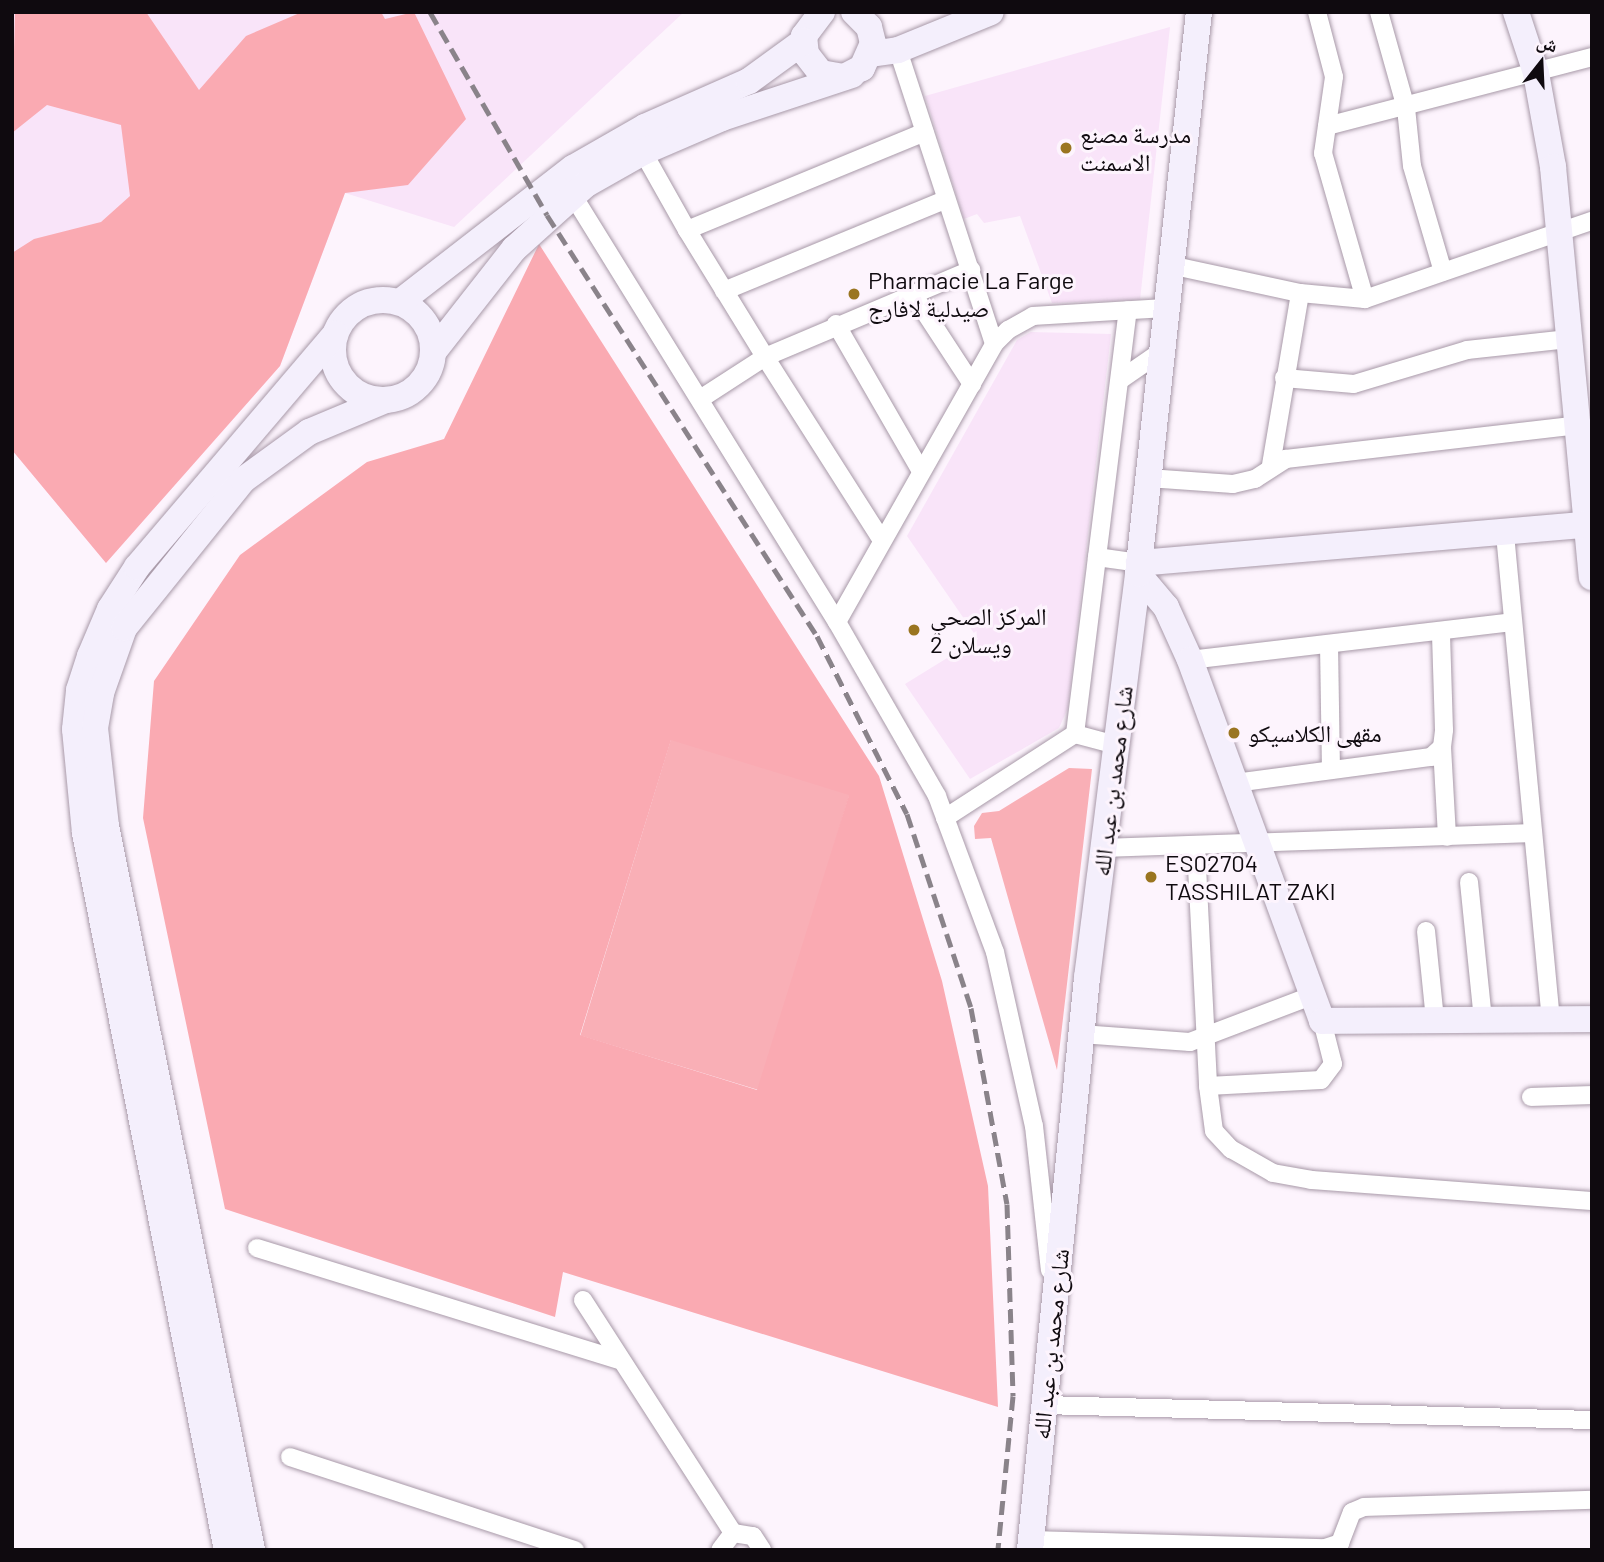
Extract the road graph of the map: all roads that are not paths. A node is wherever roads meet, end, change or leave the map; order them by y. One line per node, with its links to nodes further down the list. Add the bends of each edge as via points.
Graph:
1 (991, 12): 8 (street)
2 (1199, 12): 23 (street, شارع محمد بن عبد الله)
3 (1317, 12): 15 (street, via 1334,77)
4 (1379, 12): 14 (street)
5 (1516, 12): 12 (street)
6 (862, 17): 8 (street); 10 (street)
7 (813, 21): 13 (street, via 806,54 821,73); 30 (street, via 749,81 645,127 573,167)
8 (930, 36): 9 (street)
9 (898, 50): 10 (street); 16 (street)
10 (871, 54): 13 (street)
11 (1592, 57): 12 (street)
12 (1536, 73): 14 (street); 22 (street)
13 (852, 75): 17 (street, via 735,114)
14 (1406, 108): 15 (street); 25 (street, via 1412,166)
15 (1326, 126): 29 (street, via 1322,153)
16 (925, 132): 19 (street); 21 (street)
17 (643, 152): 18 (street); 21 (street)
18 (572, 194): 37 (street, via 514,249); 43 (street)
19 (945, 200): 24 (street); 26 (street)
20 (1592, 221): 22 (street)
21 (687, 230): 26 (street)
22 (1561, 231): 25 (street); 35 (street)
23 (1170, 265): 27 (street); 31 (street, شارع محمد بن عبد الله)
24 (971, 270): 28 (street); 36 (street)
25 (1443, 272): 29 (street)
26 (724, 291): 39 (street)
27 (1300, 293): 29 (street); 40 (street)
28 (913, 294): 33 (street); 42 (street)
29 (1365, 299)
30 (400, 302): 34 (street, via 383,299 355,308); 37 (street, via 425,321)
31 (1165, 308): 32 (street); 38 (street, شارع محمد بن عبد الله)
32 (1128, 310): 36 (street, via 1020,319); 41 (street)
33 (836, 324): 39 (street); 47 (street)
34 (335, 334): 44 (street, via 332,350 343,381 370,399); 95 (street, via 137,567 110,609 90,656 79,690 75,729 85,833)
35 (1568, 339): 40 (street, via 1467,350 1354,384); 45 (street)
36 (994, 344): 42 (street)
37 (434, 351): 44 (street, via 432,365 415,390)
38 (1159, 353): 41 (street); 48 (street, شارع محمد بن عبد الله)
39 (765, 357): 43 (street); 51 (street)
40 (1284, 378): 46 (street)
41 (1120, 380): 52 (street)
42 (972, 384): 47 (street)
43 (700, 399): 55 (street)
44 (386, 400): 96 (street, via 309,432 243,480 124,628 101,693 95,728 106,826)
45 (1578, 425): 46 (street, via 1286,459); 49 (street)
46 (1271, 465): 48 (street, via 1255,480 1233,484)
47 (921, 471): 51 (street)
48 (1149, 478): 53 (street, شارع محمد بن عبد الله)
49 (1590, 524): 50 (street); 54 (street)
50 (1505, 534): 53 (street); 56 (street)
51 (881, 539): 55 (street)
52 (1097, 557): 53 (street); 60 (street)
53 (1139, 568): 59 (street, via 1166,607); 61 (street, شارع محمد بن عبد الله)
54 (1592, 577)
55 (837, 622): 65 (street, via 937,796)
56 (1512, 622): 57 (street); 66 (street)
57 (1441, 633): 58 (street); 62 (street)
58 (1329, 644): 59 (street); 63 (street)
59 (1190, 660): 64 (street)
60 (1075, 734): 61 (street); 65 (street)
61 (1116, 745): 70 (street, شارع محمد بن عبد الله)
62 (1442, 747): 63 (street, via 1431,757); 67 (street)
63 (1331, 770): 64 (street)
64 (1235, 783): 68 (street)
65 (945, 818): 87 (street, via 995,952 1031,1112)
66 (1532, 833): 67 (street); 76 (street)
67 (1447, 837): 68 (street)
68 (1258, 845): 69 (street); 73 (street)
69 (1196, 847): 70 (street); 80 (street)
70 (1104, 848): 79 (street, شارع محمد بن عبد الله)
71 (1469, 882): 74 (street)
72 (1426, 931): 75 (street)
73 (1314, 995): 78 (street); 80 (street)
74 (1483, 1019): 75 (street); 76 (street)
75 (1435, 1020): 78 (street)
76 (1551, 1020): 77 (street)
77 (1592, 1020)
78 (1322, 1021): 81 (street, via 1333,1064 1321,1080)
79 (1082, 1034): 80 (street, via 1171,1043); 87 (street, شارع محمد بن عبد الله)
80 (1205, 1038): 81 (street)
81 (1208, 1086): 84 (street, via 1214,1131 1250,1163 1273,1172 1311,1180)
82 (1592, 1095): 83 (street)
83 (1531, 1097)
84 (1592, 1201)
85 (257, 1248): 88 (street)
86 (583, 1300): 88 (street)
87 (1054, 1308): 89 (street, شارع محمد بن عبد الله)
88 (618, 1360): 93 (street)
89 (1044, 1405): 90 (street); 94 (street, شارع محمد بن عبد الله)
90 (1592, 1420)
91 (290, 1457): 97 (street)
92 (1592, 1500): 94 (street, via 1364,1507 1352,1512 1340,1544 1325,1548)
93 (733, 1533): 98 (street); 99 (street, via 753,1536)
94 (1030, 1545)
95 (227, 1550)
96 (252, 1550)
97 (575, 1550)
98 (720, 1550)
99 (762, 1550)

